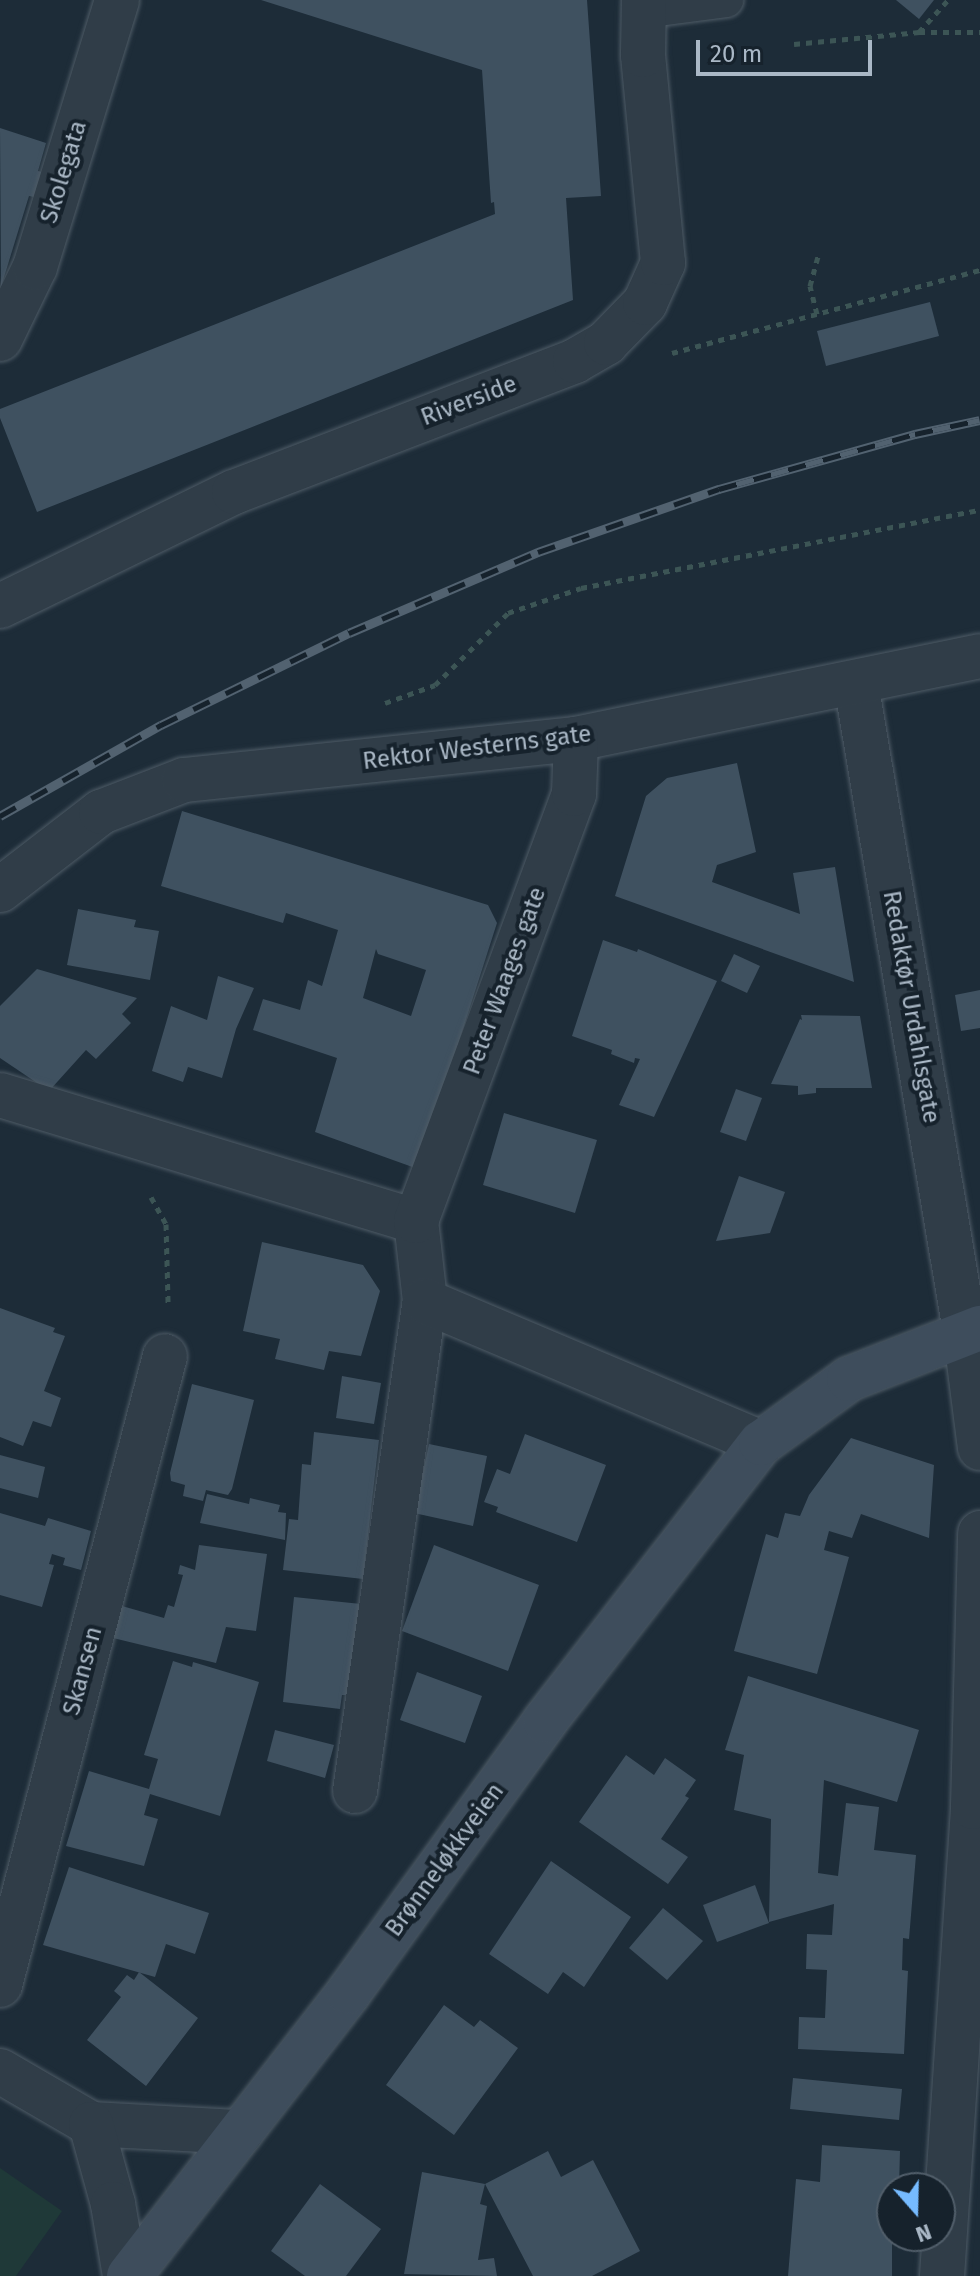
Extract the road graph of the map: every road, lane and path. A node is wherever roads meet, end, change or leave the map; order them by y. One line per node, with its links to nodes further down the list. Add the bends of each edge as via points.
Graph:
1 (117, 0): 11 (street, Skolegata, via 35,267)
2 (726, 0): 4 (lane)
3 (948, 0): 5 (path)
4 (644, 5): 14 (street, Riverside, via 643,55 663,263 645,303 606,343 575,361 234,492)
5 (919, 32): 6 (path); 7 (path)
6 (980, 32)
7 (794, 44)
8 (818, 256): 10 (path, via 810,286)
9 (980, 270): 10 (path)
10 (817, 314): 12 (path)
11 (0, 339)
12 (659, 357)
13 (980, 510): 17 (path, via 581,588 508,613 435,685)
14 (0, 606)
15 (980, 656): 16 (street, Rektor Westerns gate)
16 (856, 683): 18 (street, Rektor Westerns gate); 24 (street, Redaktør Urdahlsgate)
17 (379, 705)
18 (576, 739): 19 (street, Rektor Westerns gate, via 184,780 101,812); 22 (street, Peter Waages gate, via 574,794)
19 (0, 890)
20 (0, 1095): 22 (street)
21 (145, 1188): 25 (path, via 166,1224)
22 (416, 1221): 23 (street, Peter Waages gate)
23 (425, 1301): 26 (street); 29 (street)
24 (973, 1330): 26 (street, Brønneløkkveien, via 849,1379); 27 (street, Redaktør Urdahlsgate)
25 (165, 1356): 31 (street, Skansen)
26 (761, 1443): 34 (street, Brønneløkkveien, via 545,1721)
27 (980, 1448)
28 (980, 1533): 30 (street)
29 (355, 1791)
30 (977, 1808): 36 (street)
31 (0, 1985)
32 (0, 2071): 33 (street)
33 (91, 2124): 34 (street); 35 (street)
34 (241, 2132): 35 (street, Brønneløkkveien)
35 (127, 2276)
36 (942, 2276)

